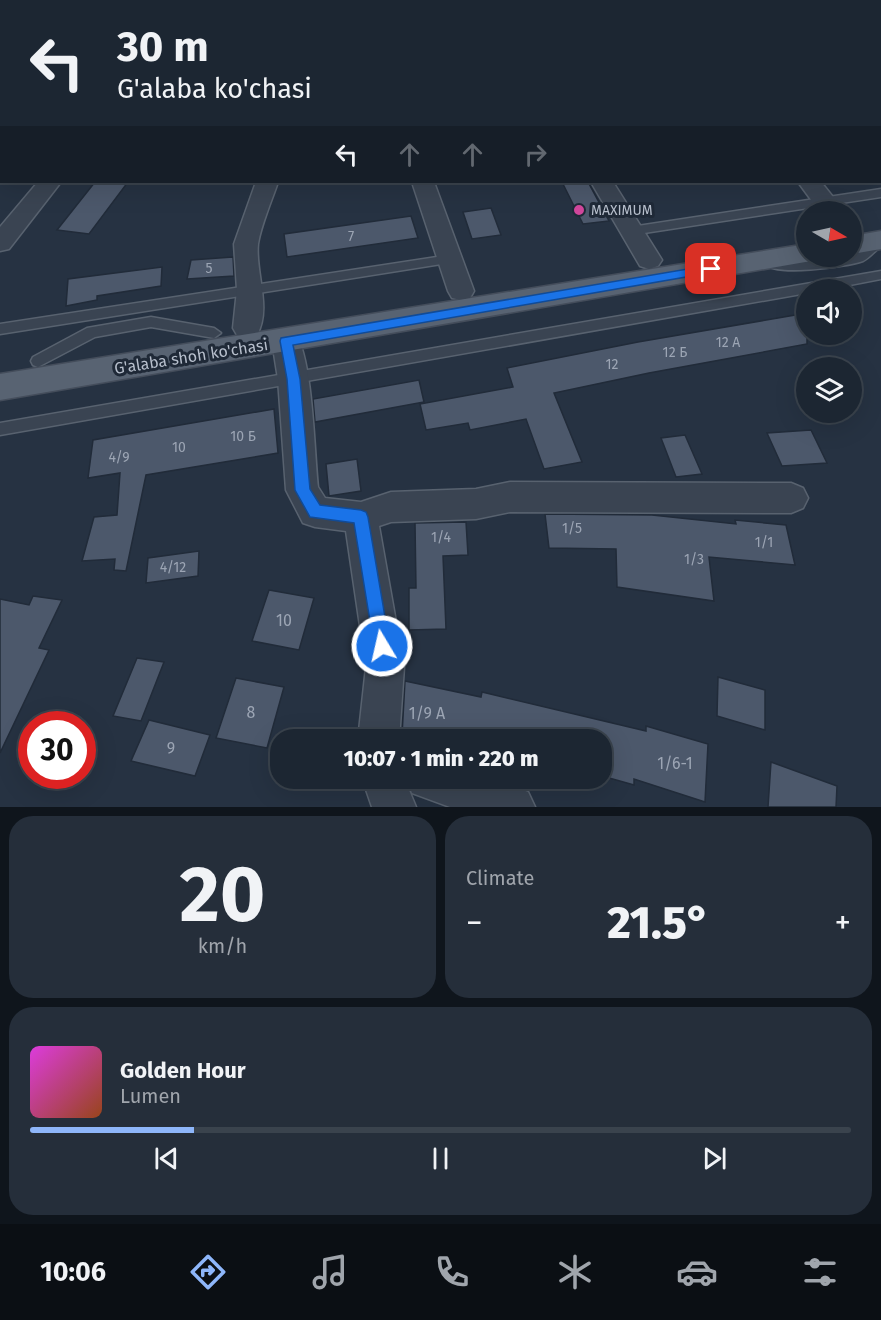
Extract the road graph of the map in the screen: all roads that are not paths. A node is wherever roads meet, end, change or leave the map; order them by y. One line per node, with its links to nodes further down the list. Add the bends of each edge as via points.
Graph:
1 (49, 183): 15 (street)
2 (267, 183): 22 (street, via 246,244)
3 (423, 183): 18 (street)
4 (603, 183): 12 (street)
5 (810, 183): 7 (street)
6 (881, 193): 8 (lane)
7 (825, 201)
8 (849, 201)
9 (796, 210): 12 (lane)
10 (881, 223): 11 (main road)
11 (862, 226)
12 (631, 231): 19 (street)
13 (796, 237): 19 (main road, G'alaba shoh ko'chasi)
14 (881, 240): 16 (main road); 20 (lane, via 861,257 806,266)
15 (0, 243)
16 (862, 243)
17 (796, 255): 20 (main road, G'alaba shoh ko'chasi)
18 (450, 259): 22 (lane); 23 (street)
19 (649, 260): 23 (main road, G'alaba shoh ko'chasi)
20 (754, 261): 26 (main road, G'alaba shoh ko'chasi)
21 (881, 275): 28 (lane)
22 (250, 290): 24 (street); 25 (lane)
23 (461, 291): 24 (main road, G'alaba shoh ko'chasi)
24 (247, 328): 27 (main road, G'alaba shoh ko'chasi)
25 (0, 329)
26 (286, 341): 28 (street); 29 (main road, G'alaba shoh ko'chasi)
27 (0, 368)
28 (293, 379): 30 (lane); 32 (street, via 303,490 315,512)
29 (0, 387)
30 (0, 429)
31 (790, 498): 32 (street, via 510,497 476,504 391,507)
32 (361, 517): 33 (street, via 385,667)
33 (379, 729)
34 (387, 789): 36 (street)
35 (460, 789): 37 (street)
36 (394, 807)
37 (513, 807)

